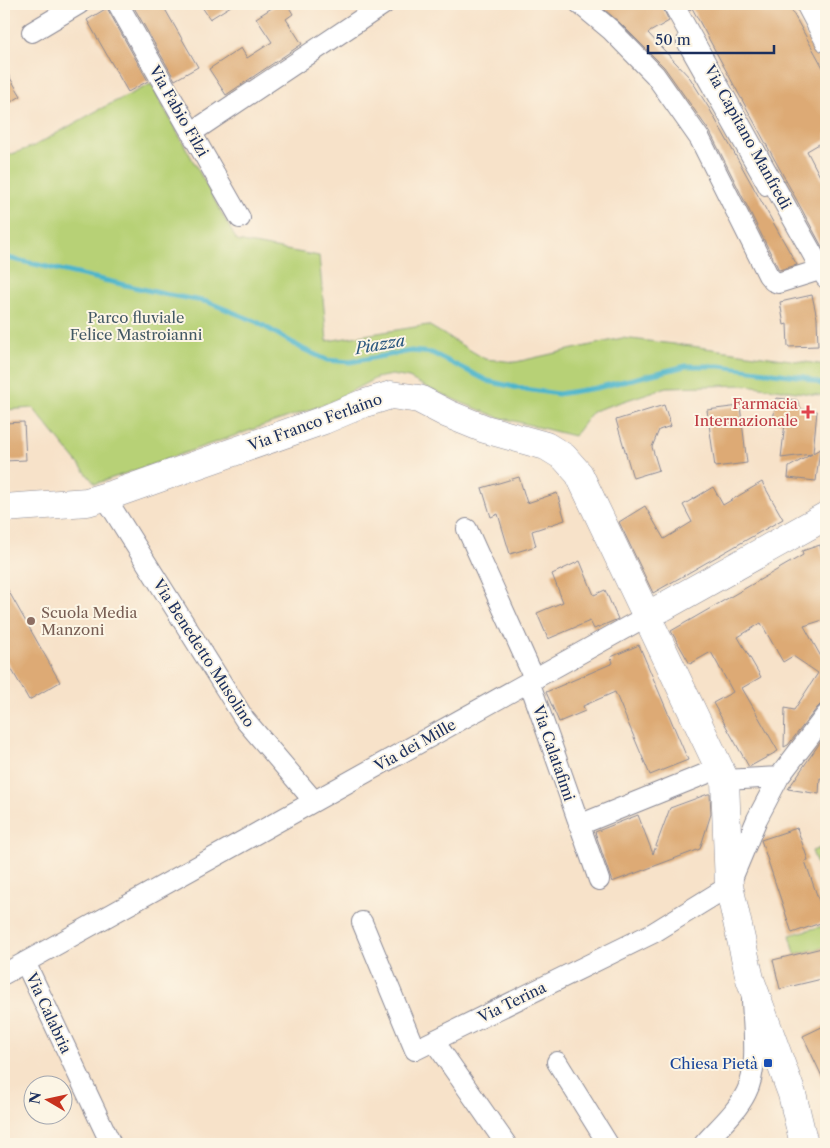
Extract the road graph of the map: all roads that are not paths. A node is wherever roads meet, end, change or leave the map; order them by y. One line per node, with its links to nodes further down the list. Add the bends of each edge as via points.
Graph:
1 (79, 4): 7 (street)
2 (118, 4): 9 (street, Via Fabio Filzi)
3 (384, 4): 9 (street)
4 (580, 4): 11 (street, via 611,30 654,75 700,139 768,276 778,283)
5 (673, 4): 11 (street, Via Capitano Manfredi)
6 (806, 4): 8 (street)
7 (32, 32)
8 (826, 42)
9 (191, 133): 10 (street, Via Fabio Filzi)
10 (240, 218)
11 (825, 272)
12 (105, 497): 13 (main road, Via Franco Ferlaino, via 87,502); 16 (main road, Via Franco Ferlaino, via 391,395 420,399 457,418 546,446 564,457 578,474); 21 (street, Via Benedetto Musolino, via 245,720)
13 (4, 508)
14 (826, 516): 16 (main road, Via dei Mille)
15 (467, 529): 17 (street, Via Calatafimi)
16 (647, 616): 17 (street, Via dei Mille); 19 (main road, Via Franco Ferlaino)
17 (532, 680): 21 (street, Via dei Mille); 22 (street, Via Calatafimi)
18 (826, 715): 20 (street)
19 (722, 774): 20 (street); 22 (street); 24 (main road)
20 (780, 777): 24 (street, via 757,819)
21 (314, 801): 26 (street, Via dei Mille)
22 (579, 825): 23 (street, Via Calatafimi)
23 (598, 880)
24 (729, 886): 28 (main road); 29 (street, Via Terina, via 653,933)
25 (362, 922): 29 (street, Via Terina, via 415,1050)
26 (25, 962): 27 (street, Via dei Mille); 31 (street, Via Calabria)
27 (4, 974)
28 (752, 983): 34 (street, via 754,1071 747,1092 733,1113); 35 (main road, via 792,1094)
29 (434, 1040): 32 (street)
30 (557, 1062): 33 (street)
31 (111, 1144)
32 (506, 1144)
33 (608, 1144)
34 (704, 1144)
35 (804, 1144)

